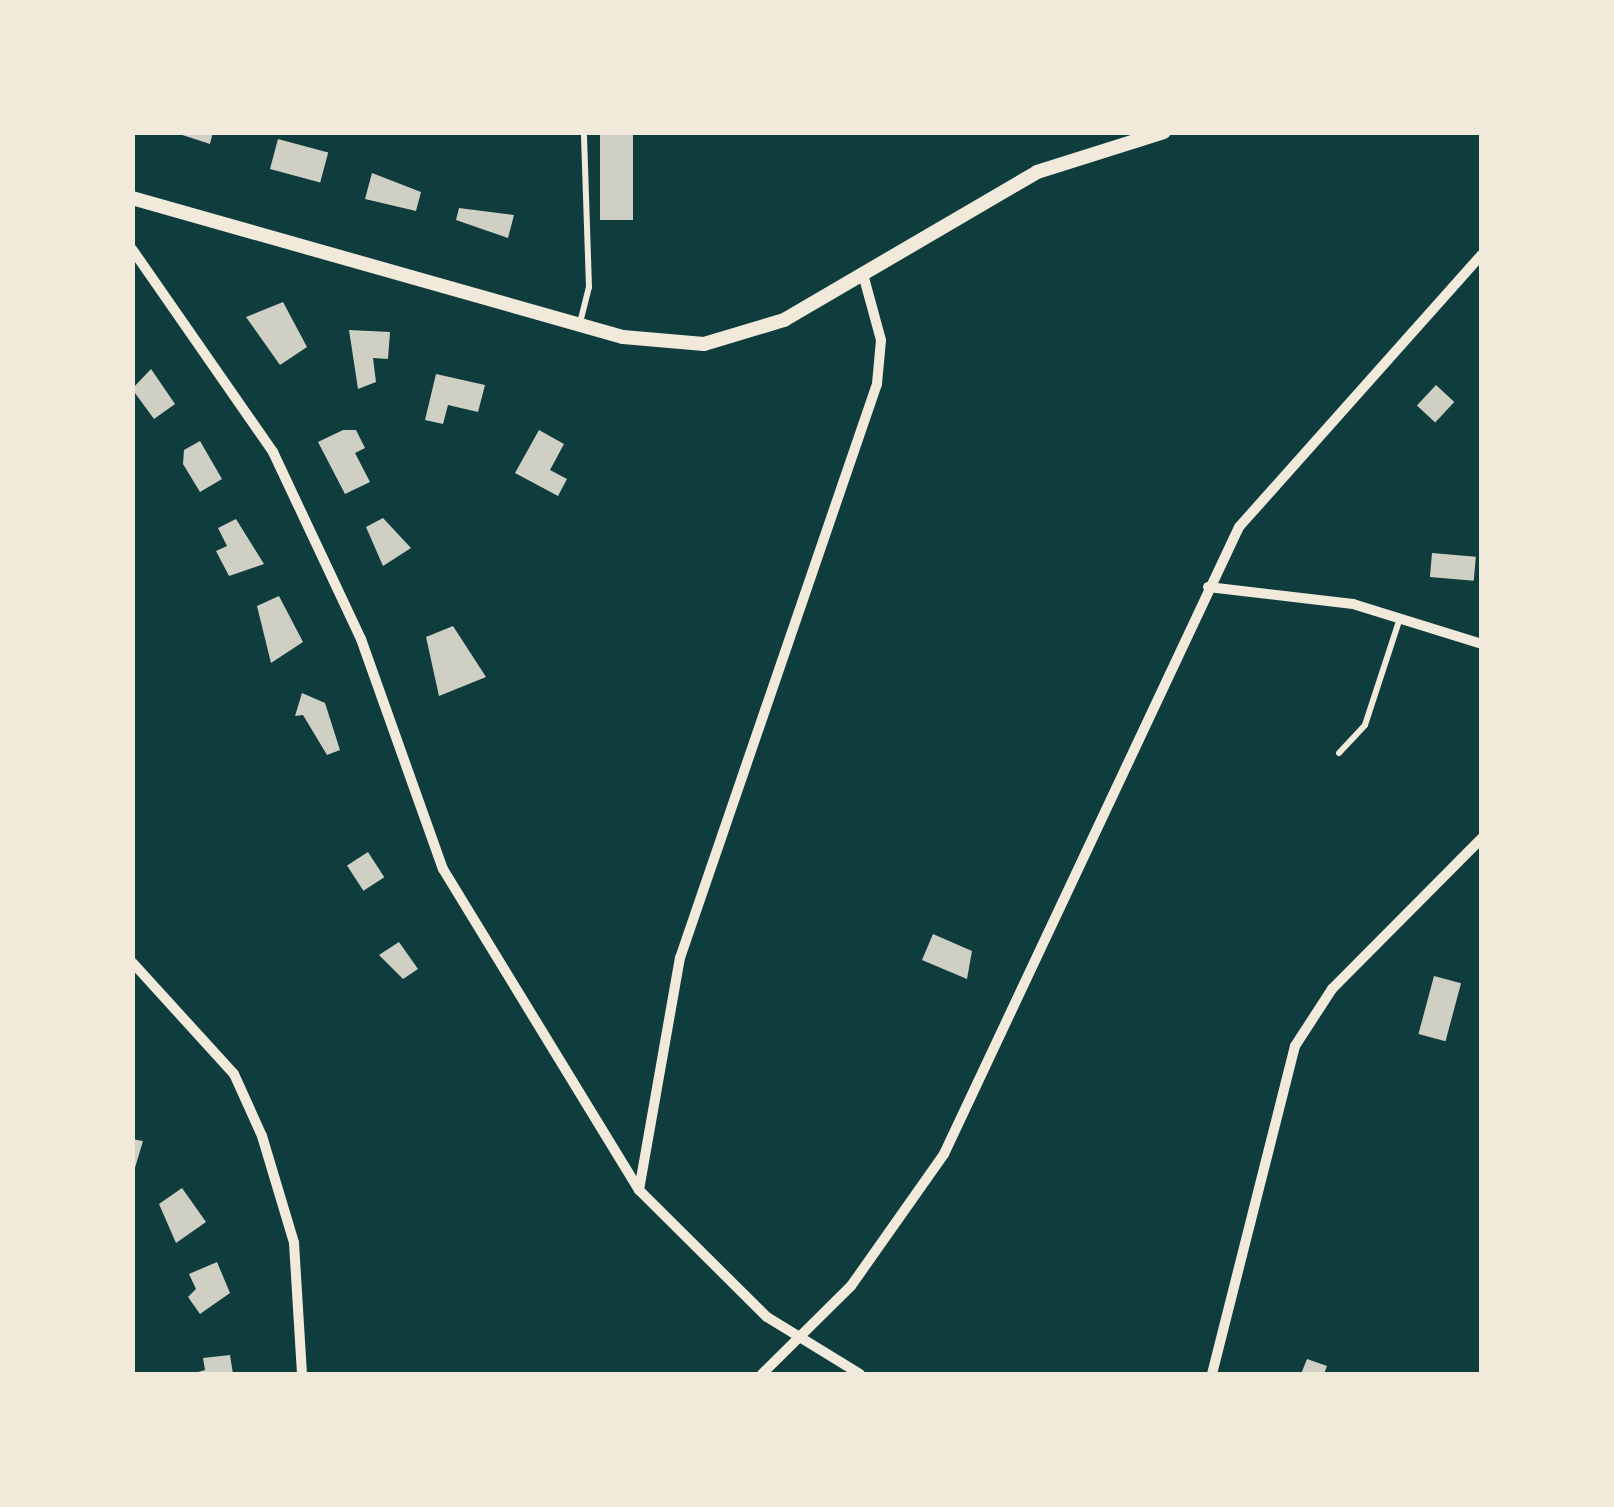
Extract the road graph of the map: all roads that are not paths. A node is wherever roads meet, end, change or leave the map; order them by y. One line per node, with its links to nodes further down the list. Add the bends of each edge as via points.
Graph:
1 (1164, 132): 6 (street, via 1037,172)
2 (584, 136): 7 (lane, via 589,288)
3 (132, 198): 7 (street)
4 (132, 249): 14 (street, via 272,452 361,639 444,869)
5 (1482, 254): 8 (street, via 1273,480)
6 (863, 274): 7 (street, via 725,341 662,344); 14 (street, via 880,329 878,384 680,958)
7 (580, 324)
8 (1208, 586): 9 (street); 15 (street, via 944,1154 876,1255)
9 (1400, 617): 10 (street); 11 (lane, via 1365,725)
10 (1482, 644)
11 (1339, 753)
12 (1482, 838): 19 (street, via 1332,988 1295,1046)
13 (132, 962): 16 (street, via 234,1074 262,1136 294,1243)
14 (639, 1190): 15 (street, via 706,1262)
15 (798, 1336): 17 (street); 18 (street)
16 (302, 1374)
17 (762, 1374)
18 (860, 1374)
19 (1212, 1374)

